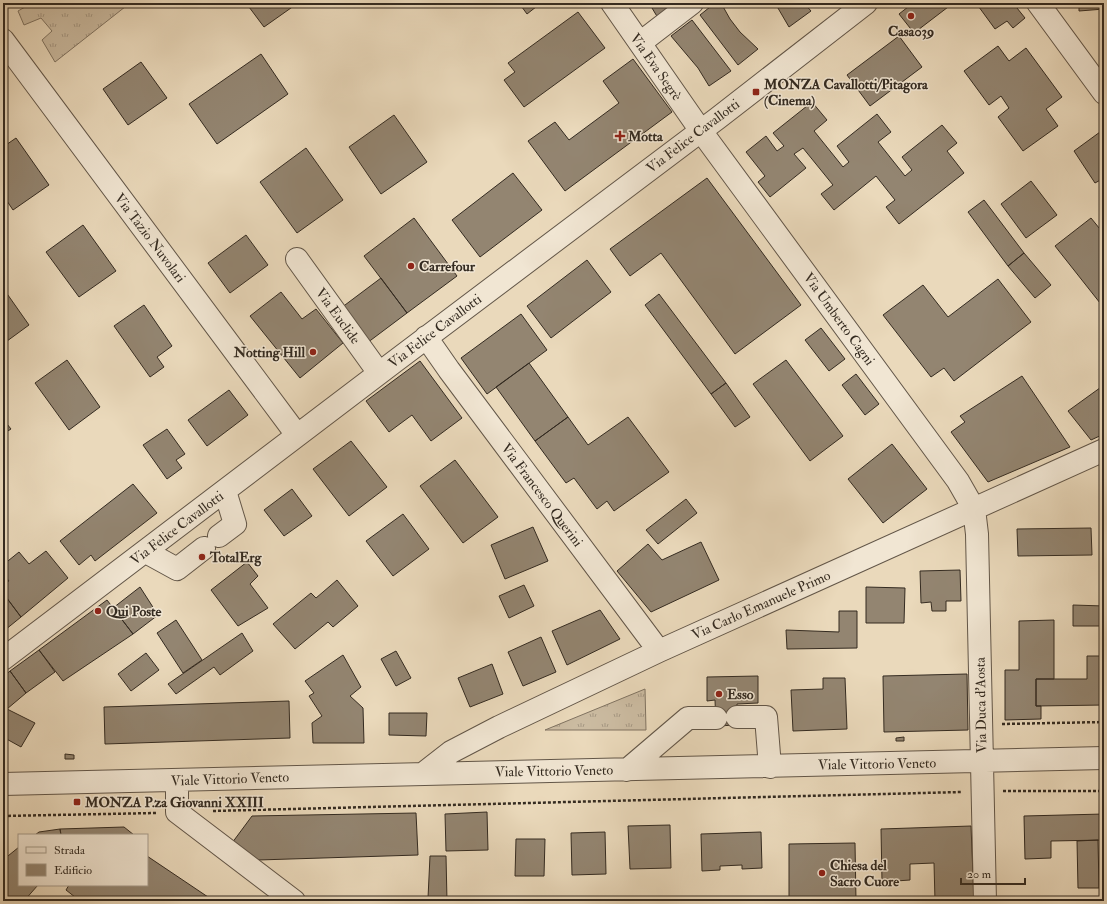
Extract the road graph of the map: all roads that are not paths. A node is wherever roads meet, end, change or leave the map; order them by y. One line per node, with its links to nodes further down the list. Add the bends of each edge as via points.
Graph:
1 (612, 3): 6 (street, Via Eva Segrè)
2 (692, 3): 6 (street)
3 (866, 3): 8 (street, Via Felice Cavallotti)
4 (1038, 3): 7 (street)
5 (3, 40): 12 (street, Via Tazio Nuvolari)
6 (640, 43): 8 (street, Via Eva Segrè)
7 (1104, 93)
8 (701, 131): 10 (street, Via Felice Cavallotti); 15 (street, Via Umberto Cagni, via 954,474)
9 (297, 259): 11 (street, Via Euclide)
10 (426, 337): 11 (street, Via Felice Cavallotti); 17 (street, Via Francesco Querini)
11 (380, 374): 12 (street, Via Felice Cavallotti)
12 (297, 435): 14 (street, Via Felice Cavallotti)
13 (1104, 450): 15 (street, Via Carlo Emanuele Primo)
14 (225, 491): 16 (street, Via Felice Cavallotti); 16 (street, via 235,524 178,569)
15 (974, 509): 17 (street, Via Carlo Emanuele Primo); 20 (street, Via Duca d'Aosta, via 977,534)
16 (146, 552): 18 (street, Via Felice Cavallotti)
17 (659, 651): 23 (street, Via Carlo Emanuele Primo, via 499,727 451,752)
18 (3, 659)
19 (1104, 758): 20 (street, Viale Vittorio Veneto)
20 (982, 761): 21 (street, Viale Vittorio Veneto); 27 (street, Via Duca d'Aosta)
21 (770, 767): 22 (street, Viale Vittorio Veneto); 22 (street, via 766,717 688,718)
22 (627, 770): 23 (street, Viale Vittorio Veneto)
23 (424, 773): 24 (street, Viale Vittorio Veneto)
24 (177, 781): 25 (street, Viale Vittorio Veneto); 26 (street, via 177,812)
25 (3, 784)
26 (294, 901)
27 (985, 901)

